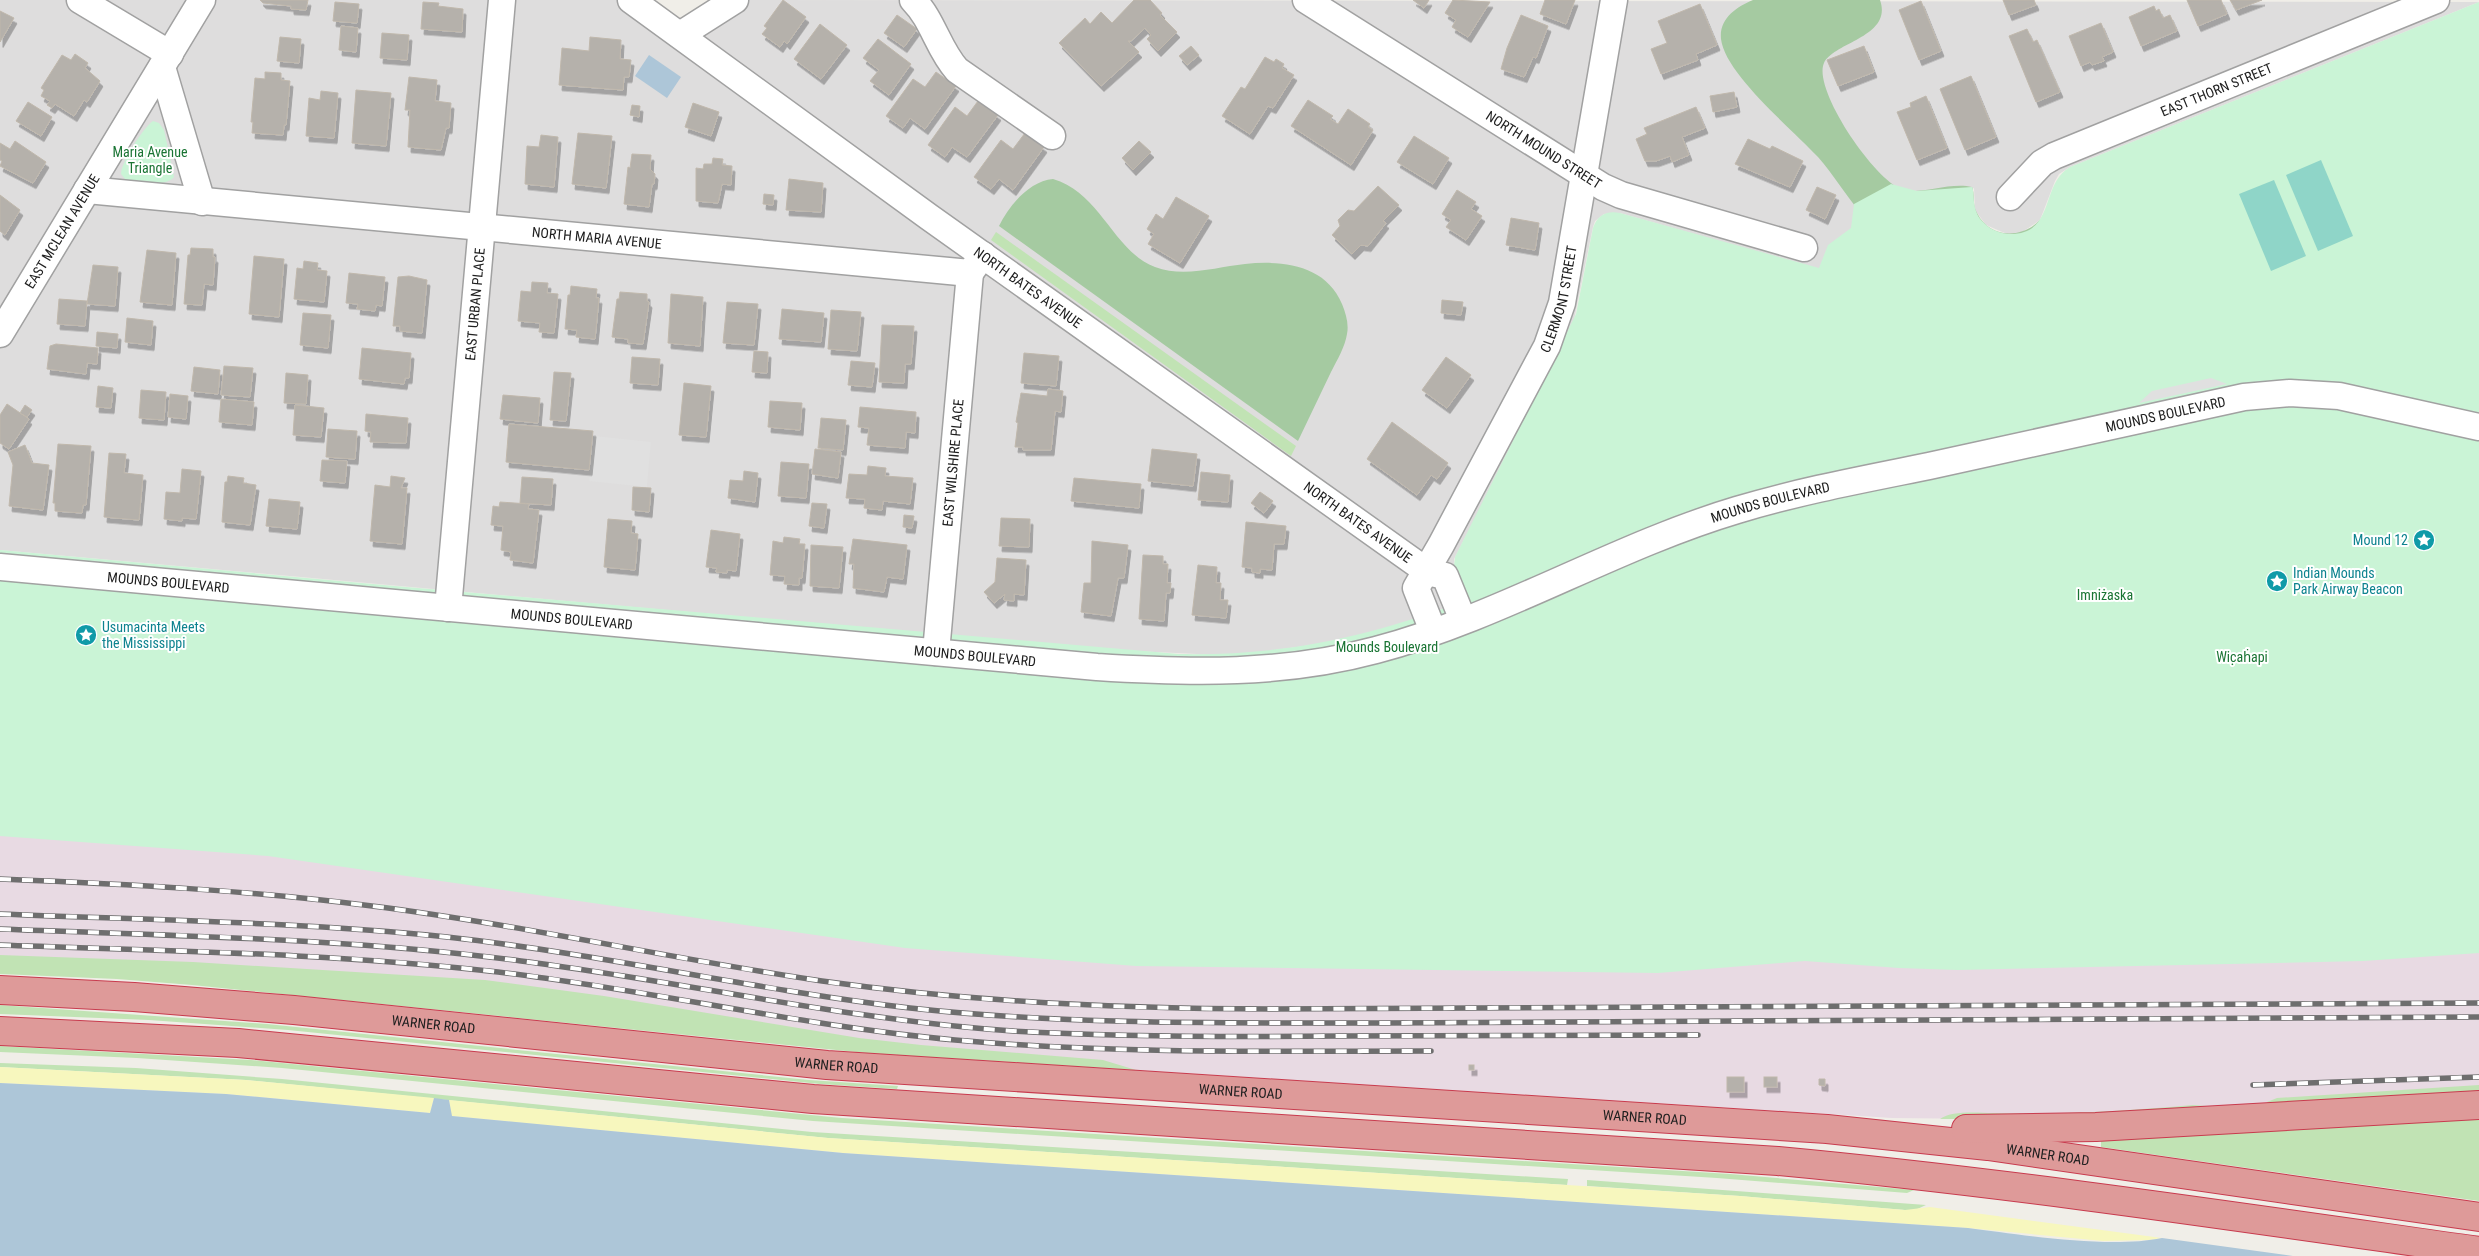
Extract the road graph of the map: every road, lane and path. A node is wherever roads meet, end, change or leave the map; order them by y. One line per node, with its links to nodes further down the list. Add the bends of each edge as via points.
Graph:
1 (80, 0): 11 (street)
2 (202, 0): 11 (street, EAST MCLEAN AVENUE)
3 (502, 0): 17 (street, EAST URBAN PLACE)
4 (631, 0): 10 (street, NORTH BATES AVENUE)
5 (736, 0): 10 (street)
6 (913, 0): 12 (street, via 958,70)
7 (1306, 0): 13 (street, NORTH MOUND STREET)
8 (1614, 0): 13 (street, CLERMONT STREET)
9 (2436, 0): 15 (street, EAST THORN STREET, via 2054,156 2042,162)
10 (680, 35): 19 (street, NORTH BATES AVENUE)
11 (166, 60): 14 (street, EAST MCLEAN AVENUE); 16 (street)
12 (1052, 136)
13 (1584, 177): 18 (street, NORTH MOUND STREET, via 1620,195); 23 (street, CLERMONT STREET, via 1562,303 1552,334)
14 (87, 190): 16 (street, NORTH MARIA AVENUE); 20 (street, EAST MCLEAN AVENUE)
15 (2010, 197)
16 (202, 202): 17 (street, NORTH MARIA AVENUE)
17 (482, 228): 19 (street, NORTH MARIA AVENUE); 24 (street, EAST URBAN PLACE)
18 (1804, 248)
19 (977, 264): 23 (street, NORTH BATES AVENUE); 27 (street, EAST WILSHIRE PLACE)
20 (0, 334)
21 (2479, 427): 25 (street, MOUNDS BOULEVARD, via 2339,396 2290,393 2244,397 1738,510 1641,544)
22 (0, 567): 24 (street, MOUNDS BOULEVARD)
23 (1427, 572): 25 (street, via 1445,576); 26 (street, CLERMONT STREET, via 1416,588)
24 (448, 608): 27 (street, MOUNDS BOULEVARD)
25 (1463, 620): 26 (street, MOUNDS BOULEVARD)
26 (1433, 632): 27 (street, MOUNDS BOULEVARD, via 1336,659 1236,671 1134,669)
27 (936, 652)
28 (0, 990): 31 (highway, WARNER ROAD, via 169,999 304,1011 827,1065)
29 (0, 1030): 33 (highway, via 238,1043 830,1101 1778,1161 2064,1192)
30 (2479, 1105): 31 (highway, via 2096,1127)
31 (1827, 1129): 32 (highway, WARNER ROAD, via 1934,1139)
32 (2479, 1216)
33 (2479, 1251)

